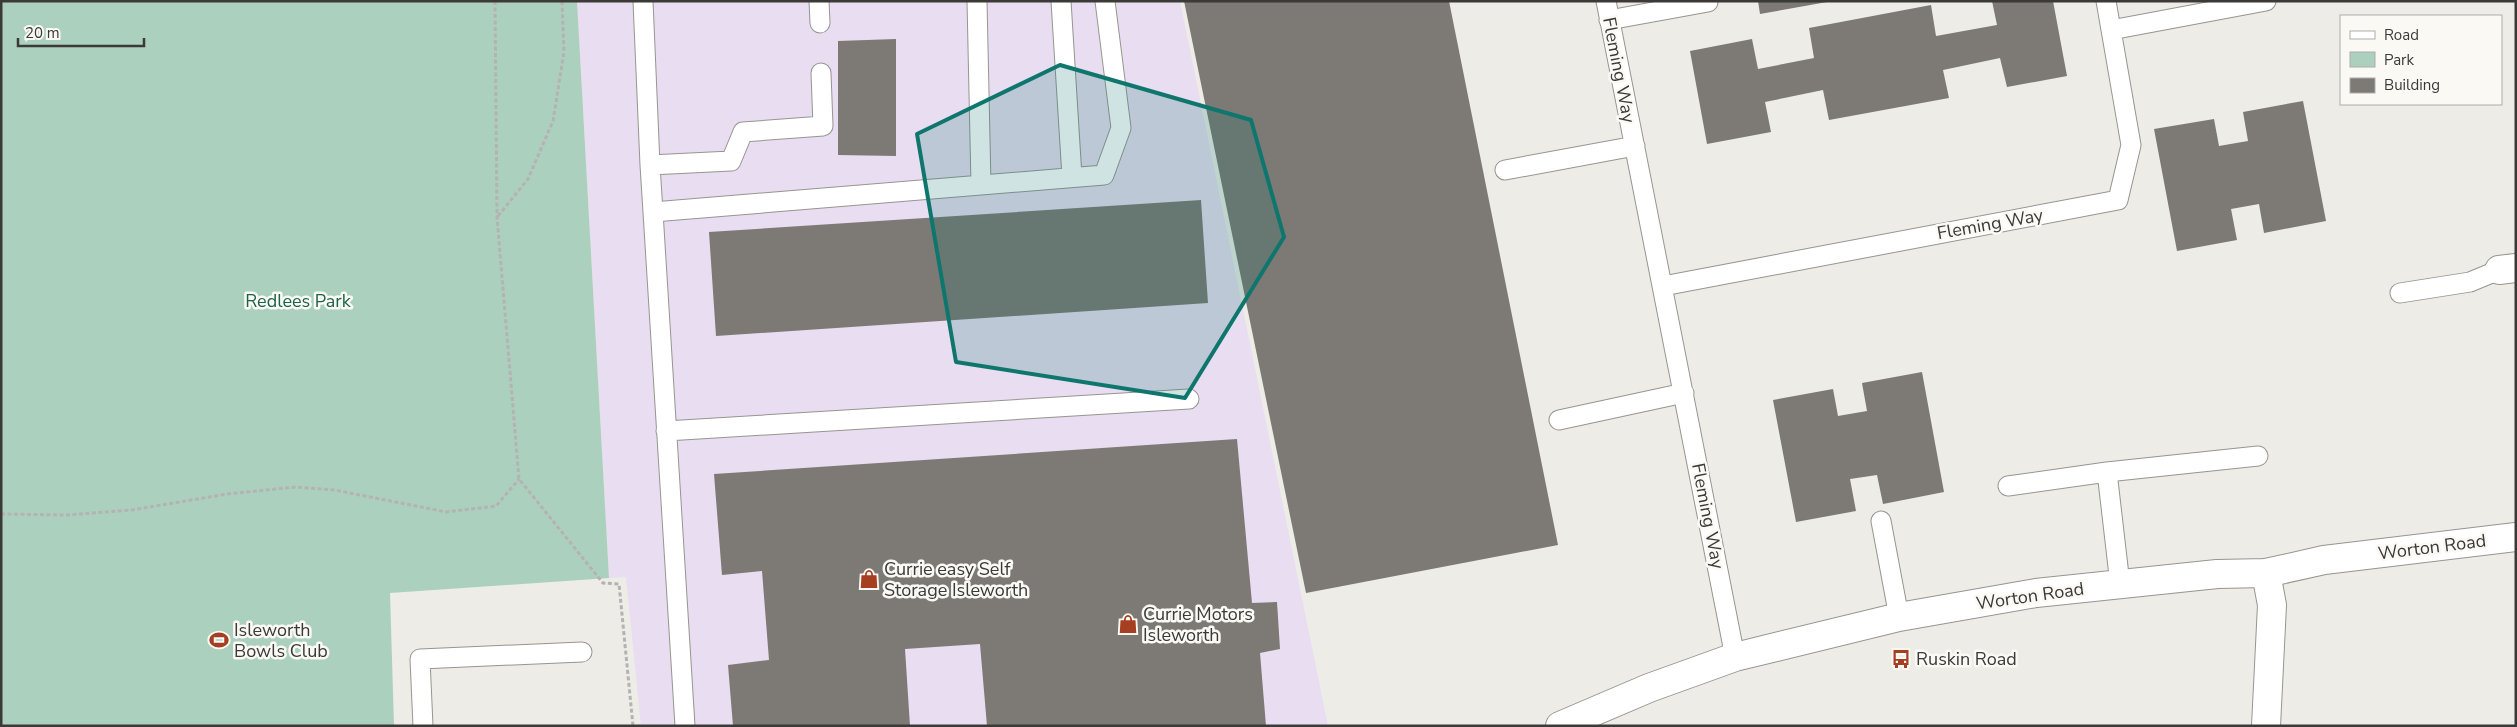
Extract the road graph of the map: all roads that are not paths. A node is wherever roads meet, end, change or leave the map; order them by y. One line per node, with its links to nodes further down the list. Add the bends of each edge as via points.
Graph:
1 (643, 1): 15 (lane)
2 (819, 1): 11 (lane)
3 (977, 1): 18 (lane)
4 (1061, 1): 17 (lane)
5 (1105, 1): 17 (lane, via 1120,128 1104,175)
6 (1606, 1): 10 (lane, Fleming Way)
7 (2106, 1): 12 (lane, Fleming Way)
8 (2266, 1): 12 (lane)
9 (1708, 2): 10 (lane)
10 (1609, 20): 14 (lane, Fleming Way)
11 (820, 23)
12 (2111, 30): 21 (lane, Fleming Way, via 2131,145 2118,200)
13 (821, 73): 15 (lane, via 823,126 744,132 731,161)
14 (1635, 146): 16 (lane); 21 (lane, Fleming Way)
15 (650, 166): 19 (lane)
16 (1505, 170)
17 (1072, 177): 18 (lane)
18 (981, 185): 19 (lane)
19 (653, 212): 26 (lane)
20 (2507, 269): 22 (lane, via 2470,282)
21 (1663, 286): 23 (lane, Fleming Way)
22 (2400, 293)
23 (1684, 393): 25 (lane); 36 (lane, Fleming Way)
24 (1189, 399): 26 (lane)
25 (1559, 420)
26 (666, 431): 38 (lane)
27 (2258, 456): 28 (lane)
28 (2107, 472): 29 (lane); 33 (lane)
29 (2008, 486)
30 (1881, 521): 34 (lane)
31 (2516, 537): 32 (street, Worton Road, via 2324,560)
32 (2266, 573): 33 (street, Worton Road, via 2217,574); 40 (street, via 2272,604)
33 (2120, 584): 34 (street, Worton Road, via 2036,593)
34 (1899, 617): 36 (street, Worton Road)
35 (582, 652): 37 (lane, via 420,659)
36 (1735, 657): 39 (street, Worton Road, via 1649,688)
37 (423, 726)
38 (685, 726)
39 (1560, 726)
40 (2266, 726)

